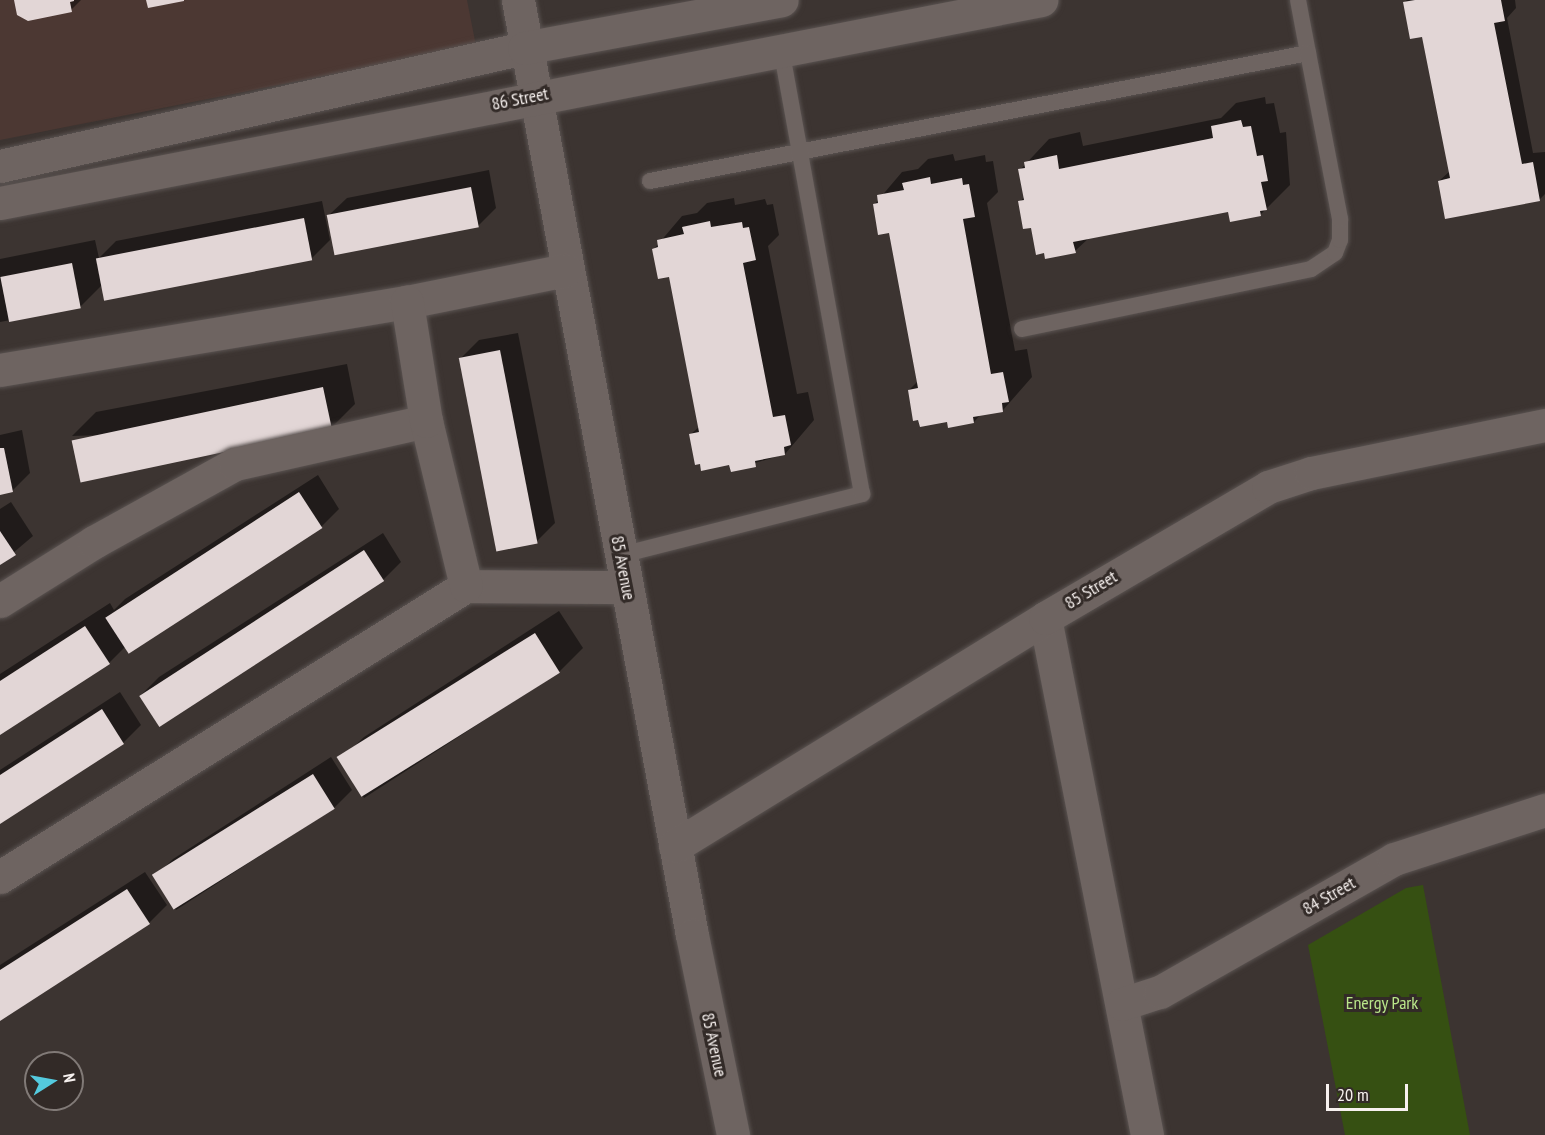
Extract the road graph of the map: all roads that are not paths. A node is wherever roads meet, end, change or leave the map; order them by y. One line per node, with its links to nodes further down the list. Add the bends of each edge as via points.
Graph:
1 (518, 0): 5 (street, 85 Avenue)
2 (782, 0): 5 (street)
3 (1041, 0): 6 (street, 86 Street)
4 (1298, 0): 7 (lane)
5 (525, 48): 8 (street, 85 Avenue); 10 (street)
6 (782, 52): 8 (street, 86 Street); 9 (lane)
7 (1308, 53): 9 (lane); 15 (lane, via 1340,219 1340,240 1335,253 1311,269)
8 (533, 96): 12 (street, 86 Street); 13 (street, 85 Avenue)
9 (799, 152): 11 (lane); 19 (lane, via 862,494)
10 (0, 166)
11 (650, 181)
12 (0, 202)
13 (566, 270): 14 (street); 19 (street, 85 Avenue)
14 (407, 302): 16 (street); 17 (street)
15 (1022, 328)
16 (0, 370)
17 (426, 421): 20 (street); 22 (street, via 235,465 94,542)
18 (1545, 425): 23 (street, 85 Street, via 1311,473 1268,487)
19 (621, 555): 21 (street, 85 Avenue)
20 (466, 586): 21 (street); 26 (street)
21 (626, 587): 25 (street, 85 Avenue)
22 (0, 601)
23 (1045, 618): 25 (street, 85 Street); 27 (street)
24 (1545, 810): 27 (street, 84 Street, via 1394,859 1160,992)
25 (675, 846): 28 (street, 85 Avenue)
26 (0, 877)
27 (1122, 1004): 29 (street)
28 (733, 1135)
29 (1147, 1135)

